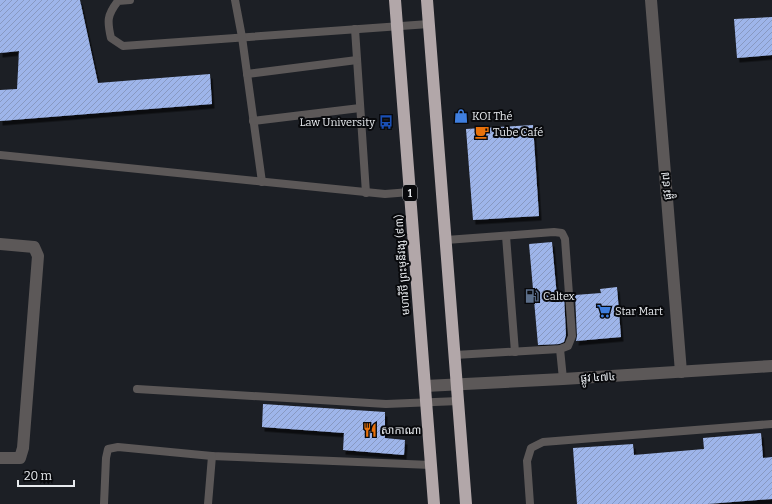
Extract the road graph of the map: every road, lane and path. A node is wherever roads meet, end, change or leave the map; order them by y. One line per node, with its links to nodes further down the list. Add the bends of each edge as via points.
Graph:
1 (130, 0): 9 (lane, via 118,1 110,11 108,24 112,38 123,46)
2 (235, 0): 9 (lane)
3 (395, 0): 7 (highway, មហាវិថី ព្រះមុនីវង្ស (៩៣) / 1)
4 (427, 0): 6 (highway)
5 (651, 0): 25 (street, ផ្លូវ ៩៧)
6 (429, 24): 7 (lane); 19 (highway)
7 (397, 26): 8 (lane); 17 (highway, មហាវិថី ព្រះមុនីវង្ស (៩៣) / 1)
8 (355, 29): 9 (lane); 10 (lane)
9 (242, 37): 11 (lane)
10 (357, 60): 11 (lane); 12 (lane)
11 (247, 74): 13 (lane)
12 (360, 108): 13 (lane); 16 (lane)
13 (253, 121): 15 (lane)
14 (0, 155): 15 (lane)
15 (262, 182): 16 (lane)
16 (366, 192): 17 (lane)
17 (410, 192): 28 (highway, មហាវិថី ព្រះមុនីវង្ស (៩៣) / 1)
18 (506, 236): 19 (lane); 21 (lane, via 554,232 562,233 565,239 572,336 568,346); 22 (lane)
19 (446, 240): 23 (highway)
20 (0, 244): 34 (street, via 34,247 38,256 24,448 20,458)
21 (560, 349): 22 (lane); 26 (lane)
22 (515, 352): 23 (lane)
23 (455, 355): 27 (highway)
24 (772, 366): 25 (street, ផ្លូវ ៤៧៤)
25 (681, 372): 26 (street, ផ្លូវ ៤៧៤)
26 (563, 379): 27 (street, ផ្លូវ ៤៧៤)
27 (458, 385): 28 (street, ផ្លូវ ៤៧៤); 30 (highway)
28 (425, 386): 31 (highway, មហាវិថី ព្រះមុនីវង្ស (៩៣) / 1)
29 (137, 390): 31 (lane, via 386,404)
30 (458, 401): 31 (lane); 39 (highway)
31 (427, 403): 35 (highway, មហាវិថី ព្រះមុនីវង្ស (៩៣) / 1)
32 (772, 424): 40 (lane, via 543,442 531,448 527,461)
33 (212, 456): 35 (lane); 36 (lane, via 118,447 108,449); 37 (lane)
34 (0, 458)
35 (431, 465): 38 (highway, មហាវិថី ព្រះមុនីវង្ស (៩៣) / 1)
36 (104, 504)
37 (208, 504)
38 (434, 504)
39 (466, 504)
40 (530, 504)

